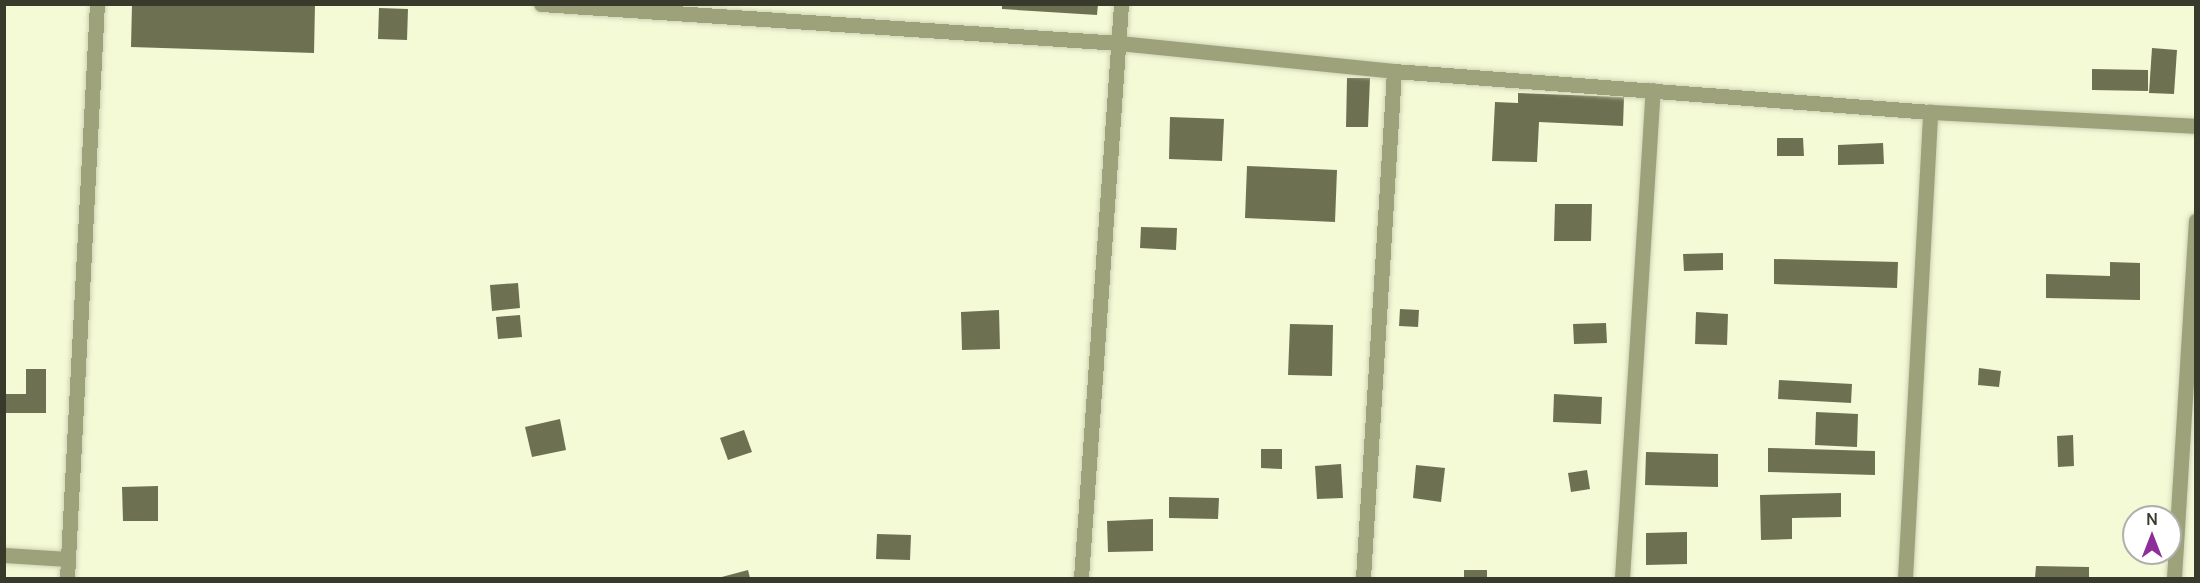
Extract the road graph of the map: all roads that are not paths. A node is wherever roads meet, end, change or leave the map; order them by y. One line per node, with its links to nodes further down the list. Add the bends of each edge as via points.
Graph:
1 (97, 4): 11 (street)
2 (541, 4): 4 (street)
3 (1121, 4): 4 (street)
4 (1119, 43): 5 (street); 13 (street)
5 (1394, 70): 6 (street); 14 (street)
6 (1653, 90): 7 (street); 15 (street)
7 (1930, 112): 8 (street); 16 (street)
8 (2196, 126)
9 (2196, 221): 17 (street)
10 (4, 555): 11 (street)
11 (68, 559): 12 (street)
12 (67, 579)
13 (1081, 579)
14 (1363, 579)
15 (1622, 579)
16 (1905, 579)
17 (2174, 579)

